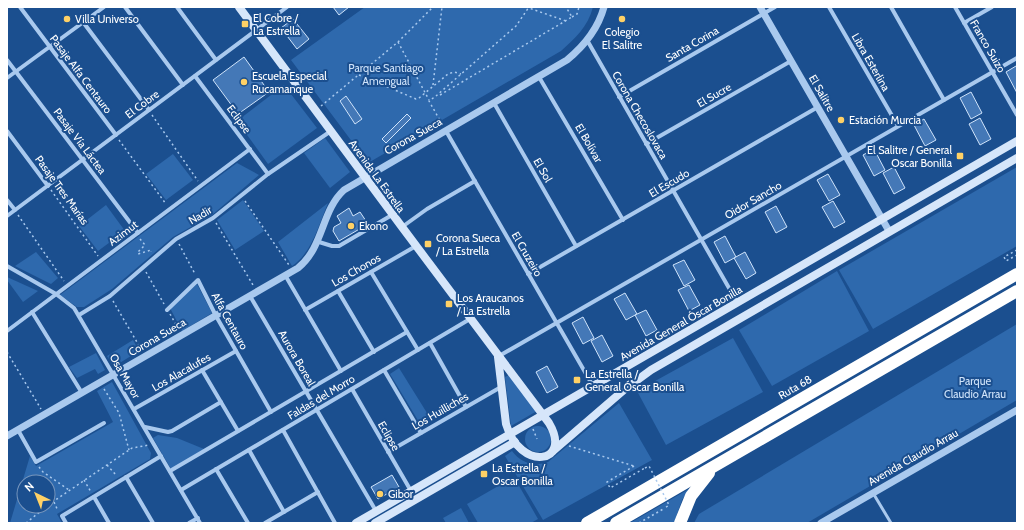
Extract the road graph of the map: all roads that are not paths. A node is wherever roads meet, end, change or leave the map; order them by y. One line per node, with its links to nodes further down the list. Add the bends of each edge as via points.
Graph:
1 (20, 7): 18 (street, Pasaje Alfa Centauro)
2 (104, 7): 14 (street)
3 (125, 7): 28 (street)
4 (177, 7): 21 (street)
5 (239, 7): 16 (main road, Avenida La Estrella)
6 (287, 7): 16 (street, El Cobre)
7 (604, 7): 17 (street, Corona Sueca, via 598,25)
8 (775, 7): 13 (street, Santa Corina)
9 (829, 7): 35 (street, Libra Esterlina)
10 (891, 7): 30 (street)
11 (955, 7): 15 (street, Franco Suizo)
12 (992, 7): 15 (street)
13 (762, 10): 22 (street, El Salitre); 29 (street, Santa Corina)
14 (83, 22): 18 (street); 33 (street)
15 (964, 23): 24 (street, Franco Suizo)
16 (256, 30): 21 (street, El Cobre); 37 (main road, Avenida La Estrella)
17 (587, 40): 26 (street, Corona Sueca, via 567,60); 29 (street, Corona Checoslovaca)
18 (50, 47): 23 (street); 39 (street, Pasaje Alfa Centauro)
19 (1017, 58): 24 (street, Oidor Sancho)
20 (7, 60): 23 (street, Pasaje Vía Láctea)
21 (216, 60): 25 (street, El Cobre)
22 (791, 61): 32 (street, El Salitre); 41 (street, El Sucre)
23 (16, 72): 27 (street); 45 (street, Pasaje Vía Láctea)
24 (992, 72): 30 (street, Oidor Sancho); 34 (street, Franco Suizo)
25 (195, 76): 28 (street, El Cobre); 42 (street, Eclipse)
26 (539, 77): 31 (street, Corona Sueca); 56 (street, El Bolívar)
27 (7, 78)
28 (183, 85): 33 (street, El Cobre)
29 (619, 97): 41 (street, Corona Checoslovaca)
30 (944, 100): 35 (street, Oidor Sancho)
31 (494, 103): 38 (street, Corona Sueca); 63 (street, El Sol)
32 (818, 107): 43 (street, El Salitre); 50 (street, El Escudo)
33 (149, 110): 39 (street, El Cobre)
34 (1017, 115)
35 (898, 126): 43 (street, Oidor Sancho)
36 (7, 131): 49 (street, Pasaje Tres Marías)
37 (330, 131): 46 (street, Nadir); 47 (main road, Avenida La Estrella)
38 (446, 131): 47 (street, Corona Sueca); 48 (street, El Cruzeiro)
39 (116, 135): 45 (street, El Cobre)
40 (1017, 141): 55 (main road, Avenida General Óscar Bonilla)
41 (646, 144): 50 (street, Corona Checoslovaca)
42 (250, 149): 46 (street, Eclipse); 59 (street, Azimut)
43 (846, 156): 55 (street, El Salitre); 60 (street, Oidor Sancho)
44 (1017, 158): 58 (main road)
45 (82, 160): 49 (street, El Cobre); 59 (street, Pasaje Vía Láctea)
46 (268, 174): 78 (street, Nadir, via 213,218 176,239 110,296)
47 (364, 176): 53 (main road, Avenida La Estrella); 61 (street, Corona Sueca, via 337,197)
48 (475, 181): 57 (street, via 426,209); 66 (street, El Cruzeiro)
49 (48, 186): 52 (street, El Cobre)
50 (673, 191): 56 (street, El Escudo); 60 (street, Corona Checoslovaca)
51 (7, 200): 52 (street)
52 (15, 210): 54 (street, El Cobre)
53 (392, 215): 57 (main road, Avenida La Estrella); 61 (street, via 339,246)
54 (7, 216)
55 (882, 219): 58 (street, El Salitre); 74 (main road, Avenida General Óscar Bonilla)
56 (623, 220): 63 (street, El Escudo)
57 (402, 227): 62 (main road, Avenida La Estrella)
58 (890, 231): 116 (main road, via 651,370)
59 (138, 233): 72 (street, Azimut)
60 (701, 240): 74 (street, Corona Checoslovaca); 81 (street, Oidor Sancho)
61 (319, 242): 68 (street, Corona Sueca, via 308,259)
62 (416, 246): 65 (street, Los Chonos); 80 (main road, Avenida La Estrella)
63 (576, 246): 66 (street, El Escudo)
64 (7, 266): 72 (street, Osa Mayor)
65 (372, 272): 70 (street, Los Chonos); 83 (street)
66 (528, 274): 81 (street, El Cruzeiro)
67 (1017, 274): 140 (highway, Ruta 68)
68 (285, 276): 73 (street, Corona Sueca); 76 (street)
69 (198, 280): 75 (street, Corona Sueca); 79 (street, Alfa Centauro)
70 (338, 291): 76 (street, Los Chonos); 87 (street)
71 (1017, 291): 118 (highway)
72 (56, 294): 77 (street, Azimut); 78 (street, Osa Mayor, via 68,302)
73 (254, 294): 79 (street, Corona Sueca); 96 (street, Aurora Boreal)
74 (737, 303): 93 (main road, Avenida General Óscar Bonilla)
75 (167, 310)
76 (305, 310): 91 (street)
77 (32, 312): 82 (street, Azimut); 97 (street)
78 (79, 315): 92 (street, Osa Mayor)
79 (216, 316): 86 (street, Alfa Centauro); 92 (street, Corona Sueca)
80 (470, 319): 84 (street, Faldas del Morro); 88 (main road, Avenida La Estrella)
81 (557, 323): 88 (street, Oidor Sancho); 93 (street, El Cruzeiro)
82 (7, 330)
83 (407, 332): 85 (street); 87 (street, Faldas del Morro)
84 (430, 343): 85 (street, Faldas del Morro); 99 (street)
85 (418, 350): 90 (street, Faldas del Morro)
86 (236, 351): 89 (street, Los Alacalufes); 103 (street, Alfa Centauro)
87 (374, 352): 91 (street, Faldas del Morro)
88 (498, 357): 94 (main road); 104 (main road, Avenida La Estrella)
89 (202, 370): 98 (street); 100 (street, Los Alacalufes)
90 (384, 370): 95 (street, Faldas del Morro); 110 (street)
91 (341, 371): 96 (street, Faldas del Morro)
92 (114, 374): 97 (street, Corona Sueca); 100 (street, Osa Mayor)
93 (593, 386): 104 (main road, Avenida General Óscar Bonilla)
94 (501, 387): 99 (street, Los Huilliches); 111 (main road, via 506,424)
95 (352, 389): 101 (street, Faldas del Morro); 115 (street, Eclipse)
96 (306, 391): 101 (street, Aurora Boreal); 103 (street, Faldas del Morro)
97 (82, 393): 107 (street, Corona Sueca)
98 (221, 402): 106 (street, via 172,431); 109 (street)
99 (466, 407): 110 (street, Los Huilliches)
100 (134, 409): 106 (street, Osa Mayor)
101 (317, 410): 108 (street, Faldas del Morro); 128 (street, Aurora Boreal)
102 (1017, 410): 125 (street, Avenida Claudio Arrau)
103 (271, 412): 109 (street, Faldas del Morro)
104 (543, 415): 111 (main road, Avenida General Óscar Bonilla); 116 (main road, Avenida La Estrella, via 555,436)
105 (104, 423): 107 (street, via 36,462)
106 (144, 427): 117 (street, Osa Mayor)
107 (18, 430): 112 (street, Corona Sueca)
108 (283, 430): 114 (street, Faldas del Morro); 124 (street)
109 (238, 431): 120 (street, Faldas del Morro)
110 (421, 433): 115 (street, Los Huilliches)
111 (510, 434): 113 (main road); 123 (main road, Avenida General Óscar Bonilla)
112 (7, 436)
113 (516, 442): 116 (main road, via 527,454 535,458 545,457); 139 (main road)
114 (249, 450): 119 (street, Faldas del Morro); 127 (street)
115 (388, 452): 123 (street, Eclipse)
116 (552, 452)
117 (162, 456): 120 (street, Osa Mayor); 121 (street)
118 (718, 464): 141 (highway); 142 (highway, via 701,481 691,496)
119 (216, 469): 122 (street, Faldas del Morro); 135 (street)
120 (170, 471): 122 (street, Osa Mayor)
121 (126, 477): 126 (street); 132 (street)
122 (181, 490): 129 (street, Osa Mayor)
123 (411, 491): 128 (main road, Avenida General Óscar Bonilla)
124 (318, 492): 127 (street); 137 (street)
125 (873, 493): 143 (street, Avenida Claudio Arrau); 144 (lane)
126 (94, 497): 130 (street, via 62,516); 131 (street)
127 (284, 512): 136 (street)
128 (376, 512): 138 (main road, Avenida General Óscar Bonilla)
129 (198, 518): 133 (street); 134 (street, Osa Mayor)
130 (66, 523)
131 (109, 523)
132 (153, 523)
133 (189, 523)
134 (200, 523)
135 (248, 523)
136 (265, 523)
137 (335, 523)
138 (356, 523)
139 (376, 523)
140 (586, 523)
141 (616, 523)
142 (680, 523)
143 (821, 523)
144 (891, 523)

